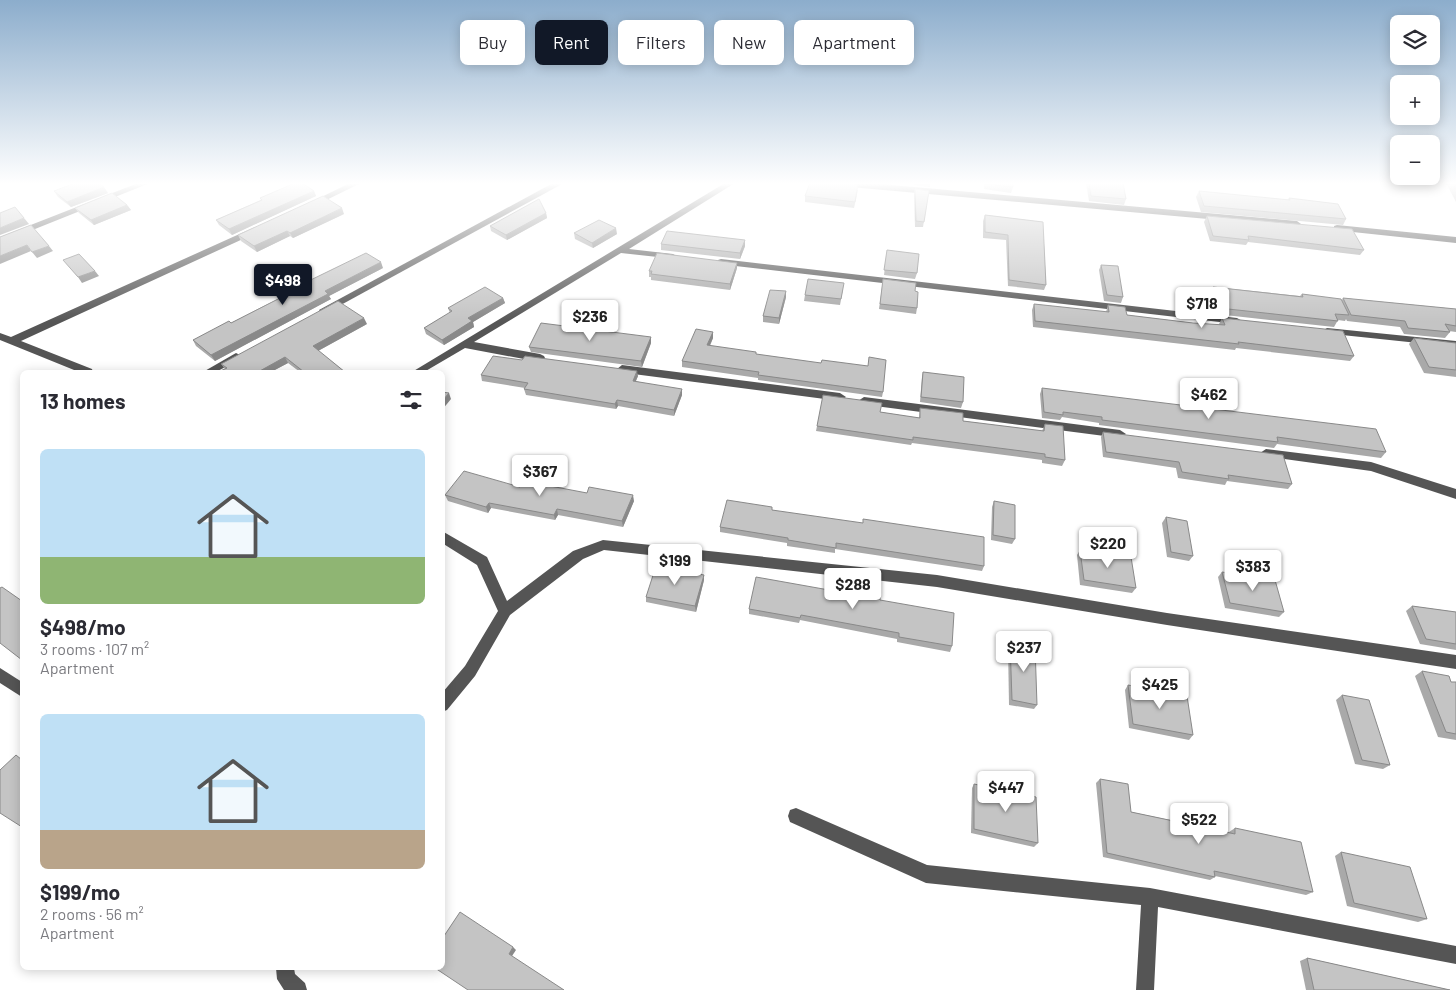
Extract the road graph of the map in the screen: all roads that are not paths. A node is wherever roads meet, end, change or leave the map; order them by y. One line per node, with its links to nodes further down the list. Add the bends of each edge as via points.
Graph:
1 (28, 229): 6 (street)
2 (257, 229): 15 (street)
3 (474, 229): 11 (street)
4 (653, 229): 8 (street)
5 (1343, 229): 7 (street)
6 (0, 240)
7 (1456, 240)
8 (618, 250): 9 (street); 16 (street)
9 (687, 258)
10 (706, 260): 12 (street)
11 (311, 317)
12 (1250, 322)
13 (1318, 330): 17 (street)
14 (0, 336): 15 (street)
15 (11, 341): 21 (street)
16 (464, 344): 19 (street); 23 (street)
17 (1456, 344)
18 (242, 354): 22 (street)
19 (552, 360)
20 (611, 368): 24 (street)
21 (83, 370)
22 (212, 370)
23 (420, 370)
24 (1134, 436)
25 (1252, 452): 26 (street, via 1371,467)
26 (1456, 494)
27 (445, 538): 28 (street, via 482,561)
28 (505, 611): 29 (street, via 578,556 602,545 937,581); 32 (street, via 470,670)
29 (1456, 662)
30 (0, 675): 31 (street)
31 (20, 689)
32 (445, 700)
33 (796, 816): 34 (street, via 926,874)
34 (1150, 897): 35 (street); 38 (street)
35 (1456, 955)
36 (285, 970): 37 (street, via 286,979)
37 (298, 990)
38 (1145, 990)

